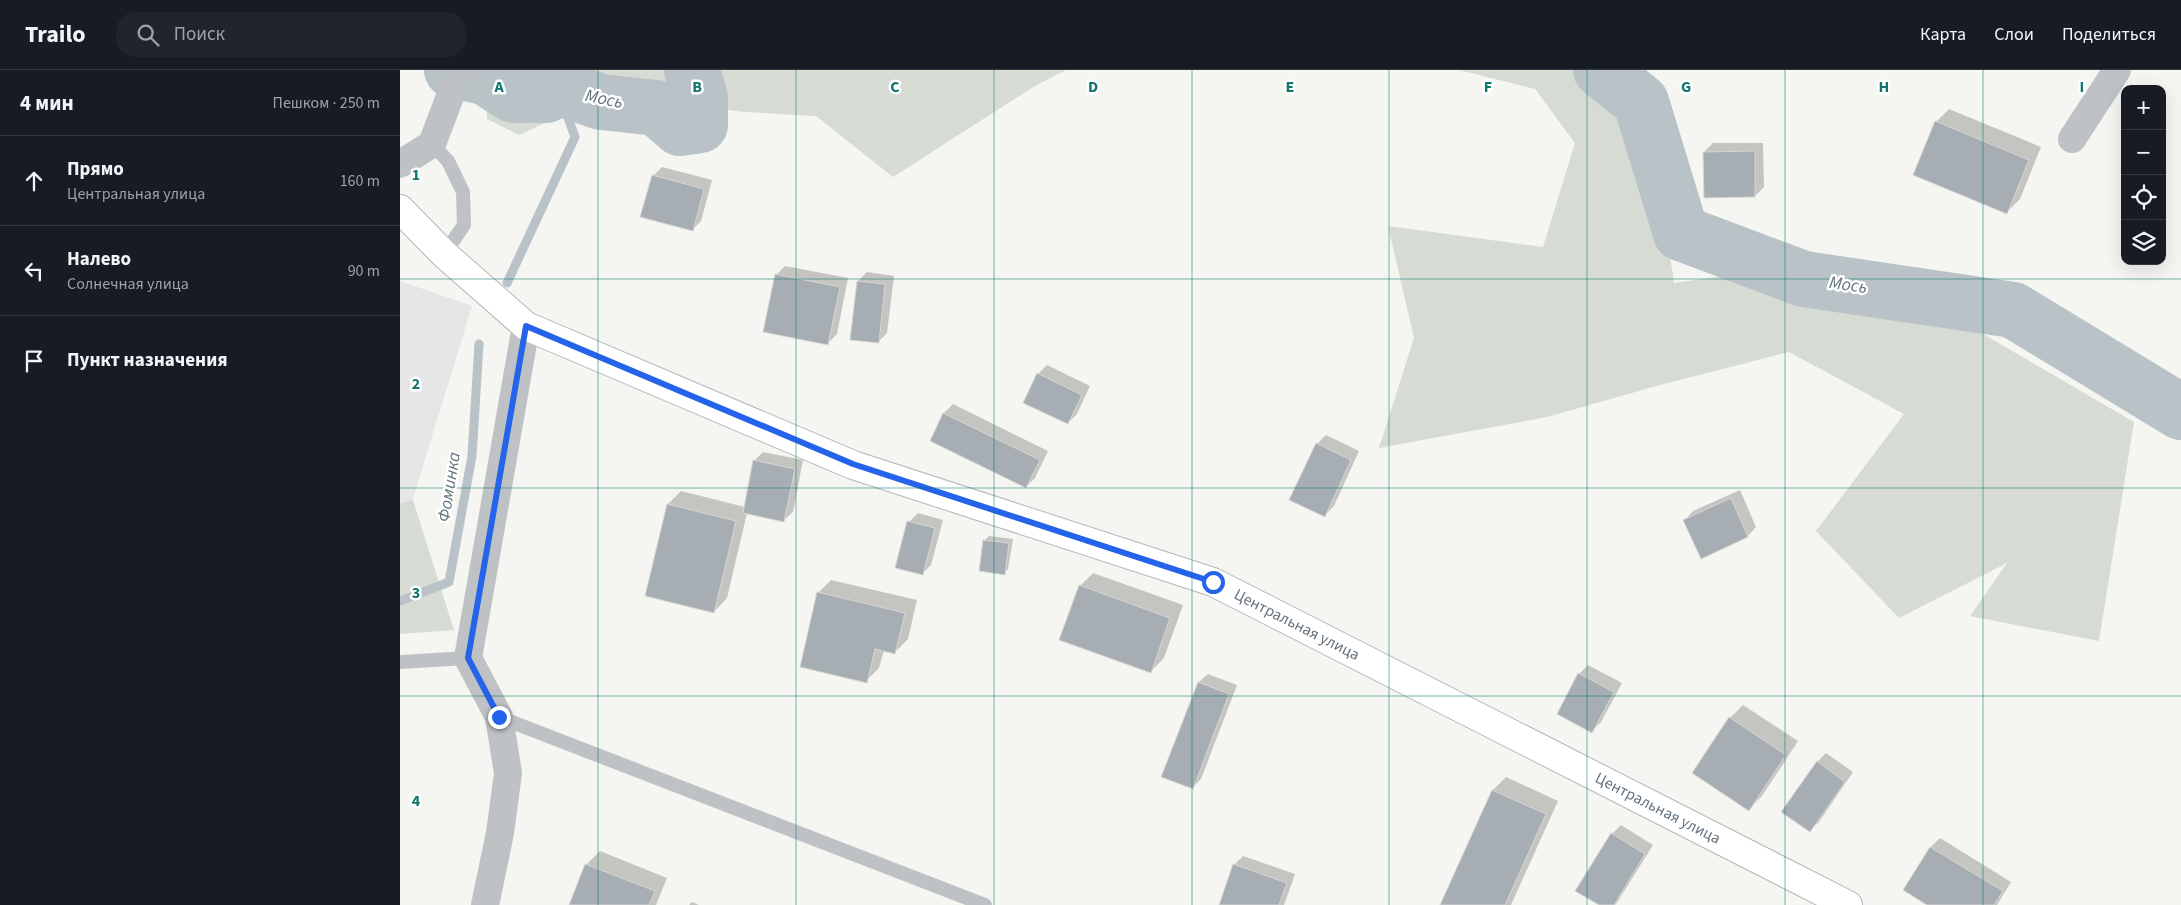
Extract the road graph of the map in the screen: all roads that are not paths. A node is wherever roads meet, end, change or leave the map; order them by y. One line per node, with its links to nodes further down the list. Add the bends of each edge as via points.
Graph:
1 (2117, 70): 3 (street)
2 (455, 81): 4 (street)
3 (2072, 139)
4 (432, 144): 5 (street); 7 (lane, via 448,161 464,192 464,225)
5 (400, 164)
6 (400, 209): 7 (street, Центральная улица)
7 (444, 254): 8 (street, Центральная улица)
8 (526, 326): 9 (street); 14 (street, Центральная улица, via 853,464 1213,582)
9 (468, 658): 10 (lane); 11 (street)
10 (400, 662)
11 (499, 717): 12 (street, via 508,773); 13 (lane)
12 (485, 905)
13 (984, 905)
14 (1848, 905)

